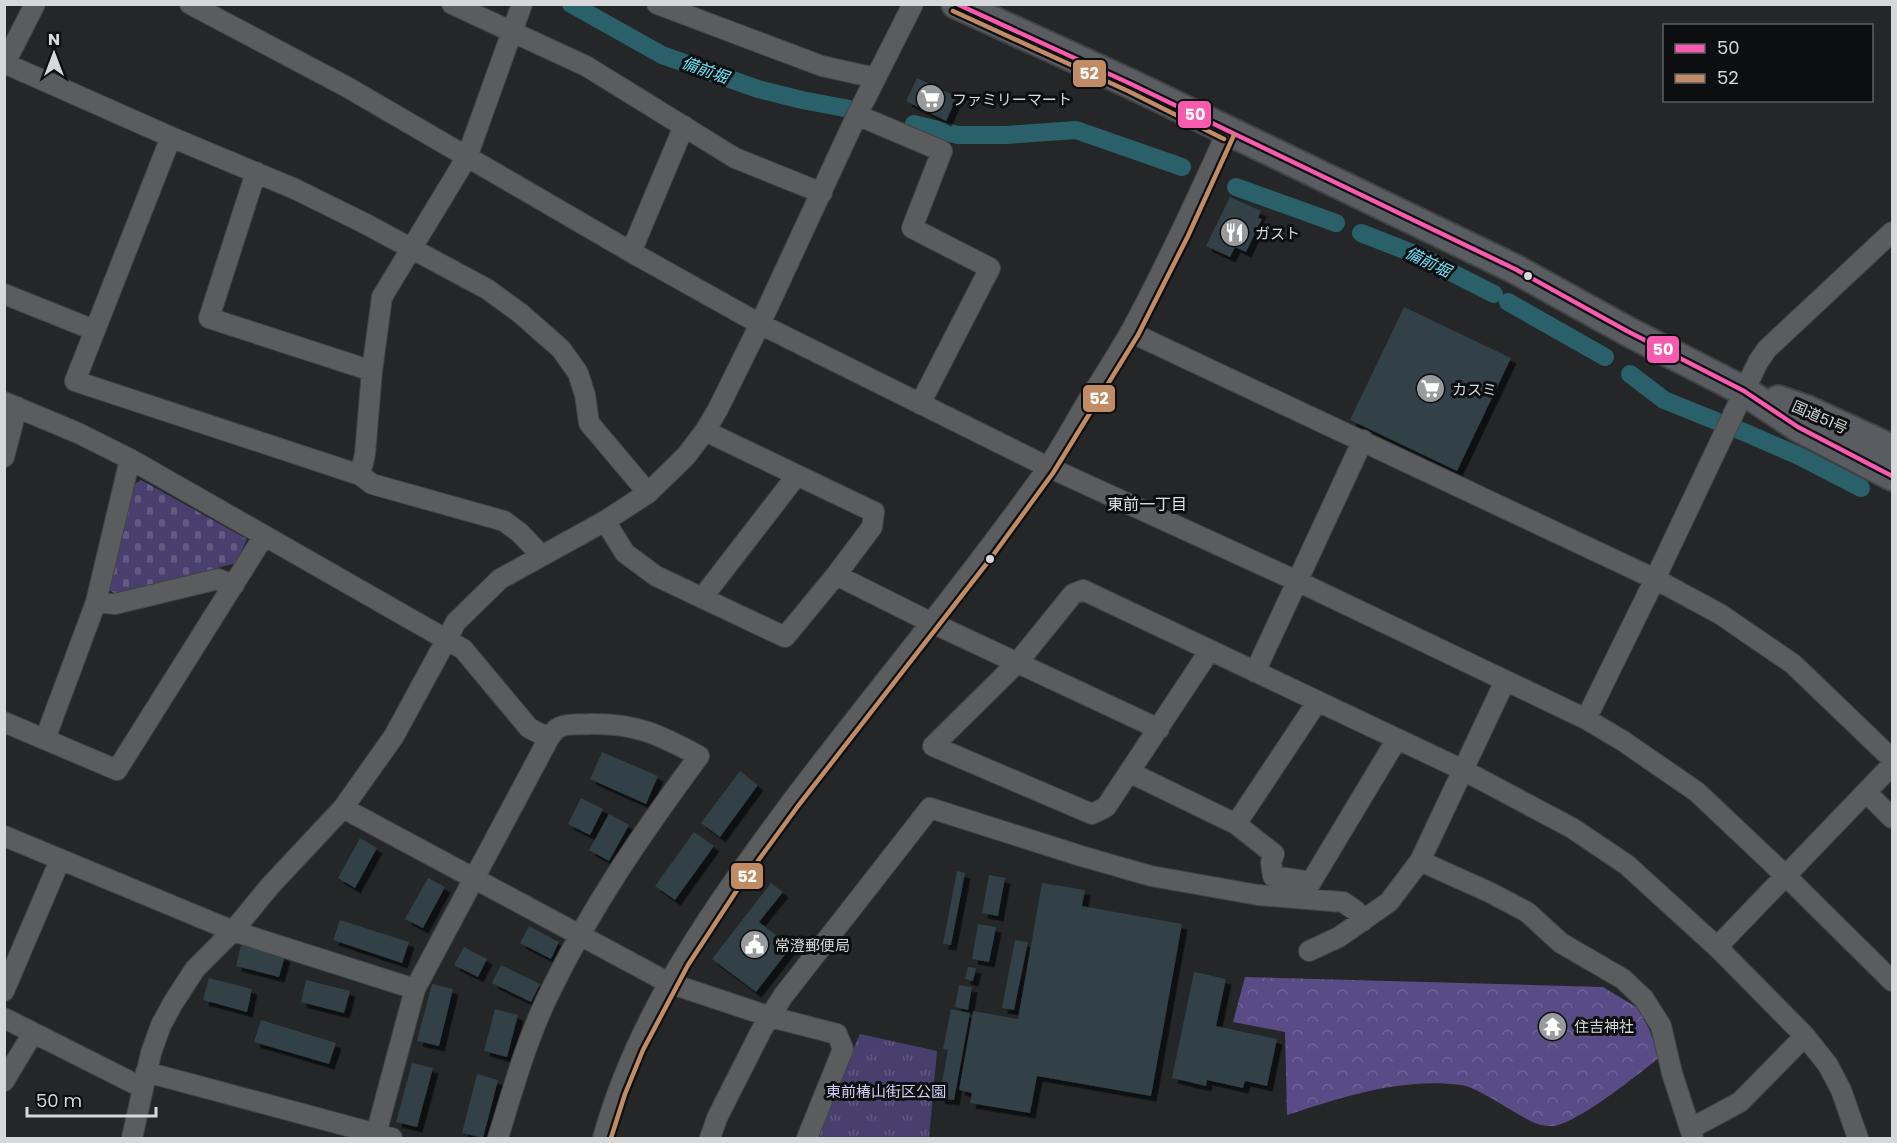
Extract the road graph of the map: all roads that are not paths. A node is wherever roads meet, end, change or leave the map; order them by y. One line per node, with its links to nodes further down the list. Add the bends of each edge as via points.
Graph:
1 (35, 4): 9 (street)
2 (190, 4): 15 (street, via 347,87)
3 (452, 4): 8 (street)
4 (522, 4): 8 (street)
5 (657, 4): 10 (street, via 822,66)
6 (913, 4): 10 (street)
7 (956, 4): 13 (highway, 国道51号)
8 (510, 32): 12 (street, via 586,66); 15 (street)
9 (5, 63): 14 (street)
10 (876, 78): 11 (street)
11 (857, 115): 17 (street); 27 (street, via 942,151 912,228 990,268)
12 (684, 126): 17 (street, via 735,158); 20 (street)
13 (1227, 132): 24 (street); 26 (highway, 国道51号, via 1515,269)
14 (171, 137): 16 (street); 23 (street)
15 (467, 157): 19 (street); 20 (street)
16 (256, 172): 19 (street); 25 (street, via 209,318)
17 (822, 193): 22 (street)
18 (1893, 232): 26 (street, via 1767,349)
19 (411, 248): 25 (street, via 382,297); 38 (street, via 487,289 561,349 578,373 589,423)
20 (631, 252): 22 (street)
21 (4, 294): 23 (street)
22 (760, 324): 27 (street); 29 (street)
23 (94, 330): 35 (street, via 75,381)
24 (1130, 332): 30 (street); 34 (street)
25 (372, 371): 35 (street)
26 (1744, 391): 31 (highway, 国道51号, via 1791,403); 37 (highway, 国道51号, via 1791,423); 43 (street)
27 (920, 404): 34 (street)
28 (11, 405): 32 (street); 33 (street)
29 (705, 430): 36 (street); 38 (street, via 686,456)
30 (1363, 440): 43 (street); 44 (street)
31 (1893, 449)
32 (4, 457)
33 (130, 459): 40 (street); 47 (street)
34 (1048, 467): 44 (street); 48 (street)
35 (360, 475): 41 (street, via 372,484 504,521)
36 (797, 475): 42 (street, via 874,512 872,527); 46 (street)
37 (1893, 476)
38 (648, 493): 39 (street)
39 (605, 521): 41 (street); 46 (street, via 625,553 656,576)
40 (264, 536): 45 (street); 49 (street)
41 (541, 555): 49 (street, via 500,579 456,622)
42 (836, 575): 46 (street, via 785,637); 48 (street)
43 (1655, 579): 55 (street); 61 (street, via 1720,614 1793,664)
44 (1297, 580): 52 (street); 53 (street)
45 (234, 585): 47 (street, via 218,579 115,604); 59 (street, via 117,770)
46 (702, 598)
47 (96, 602): 59 (street)
48 (930, 622): 51 (street); 80 (street, via 730,885)
49 (446, 639): 58 (street, via 463,649 529,728); 66 (street, via 394,736)
50 (1210, 650): 51 (street, via 1083,590 1073,594); 52 (street); 57 (street)
51 (1018, 662): 57 (street); 64 (street, via 933,746 1092,814 1106,807)
52 (1255, 672): 54 (street)
53 (1505, 681): 55 (street); 63 (street)
54 (1317, 702): 60 (street); 68 (street)
55 (1586, 719): 72 (street, via 1697,792)
56 (4, 722): 59 (street)
57 (1160, 729): 64 (street)
58 (549, 738): 73 (street); 76 (street, via 558,728 615,724 664,737 699,756 615,874)
59 (45, 739)
60 (1397, 739): 63 (street); 68 (street, via 1311,882 1273,876 1274,854)
61 (1893, 759)
62 (1893, 765): 65 (street)
63 (1463, 770): 71 (street); 77 (street, via 1572,828 1627,865)
64 (1131, 773): 68 (street)
65 (1867, 793): 67 (street); 72 (street)
66 (343, 808): 73 (street); 75 (street)
67 (1893, 818)
68 (1236, 824)
69 (4, 836): 70 (street)
70 (60, 860): 75 (street); 82 (street)
71 (1420, 861): 74 (street, via 1389,902); 89 (street, via 1527,912 1561,943 1623,979 1644,999 1661,1026)
72 (1787, 877): 77 (street); 79 (street)
73 (475, 879): 76 (street); 81 (street)
74 (1363, 921): 78 (street); 83 (street, via 1342,902 1258,895 1151,876 930,808 783,996)
75 (233, 931): 81 (street); 87 (street, via 195,969 173,1003 161,1025)
76 (580, 935): 80 (street); 92 (street, via 549,993)
77 (1718, 948): 86 (street)
78 (1309, 951)
79 (1893, 981)
80 (669, 982): 83 (street); 93 (street, via 619,1089)
81 (415, 989): 90 (street)
82 (4, 991)
83 (771, 1017): 94 (street); 95 (street, via 837,1034 843,1048)
84 (4, 1018): 85 (street)
85 (33, 1033): 87 (street); 88 (street)
86 (1805, 1036): 89 (street, via 1740,1102); 96 (street, via 1828,1065 1841,1090)
87 (144, 1080): 90 (street); 91 (street)
88 (4, 1082)
89 (1692, 1134)
90 (384, 1136)
91 (132, 1138)
92 (498, 1138)
93 (603, 1138)
94 (710, 1138)
95 (807, 1138)
96 (1858, 1138)

